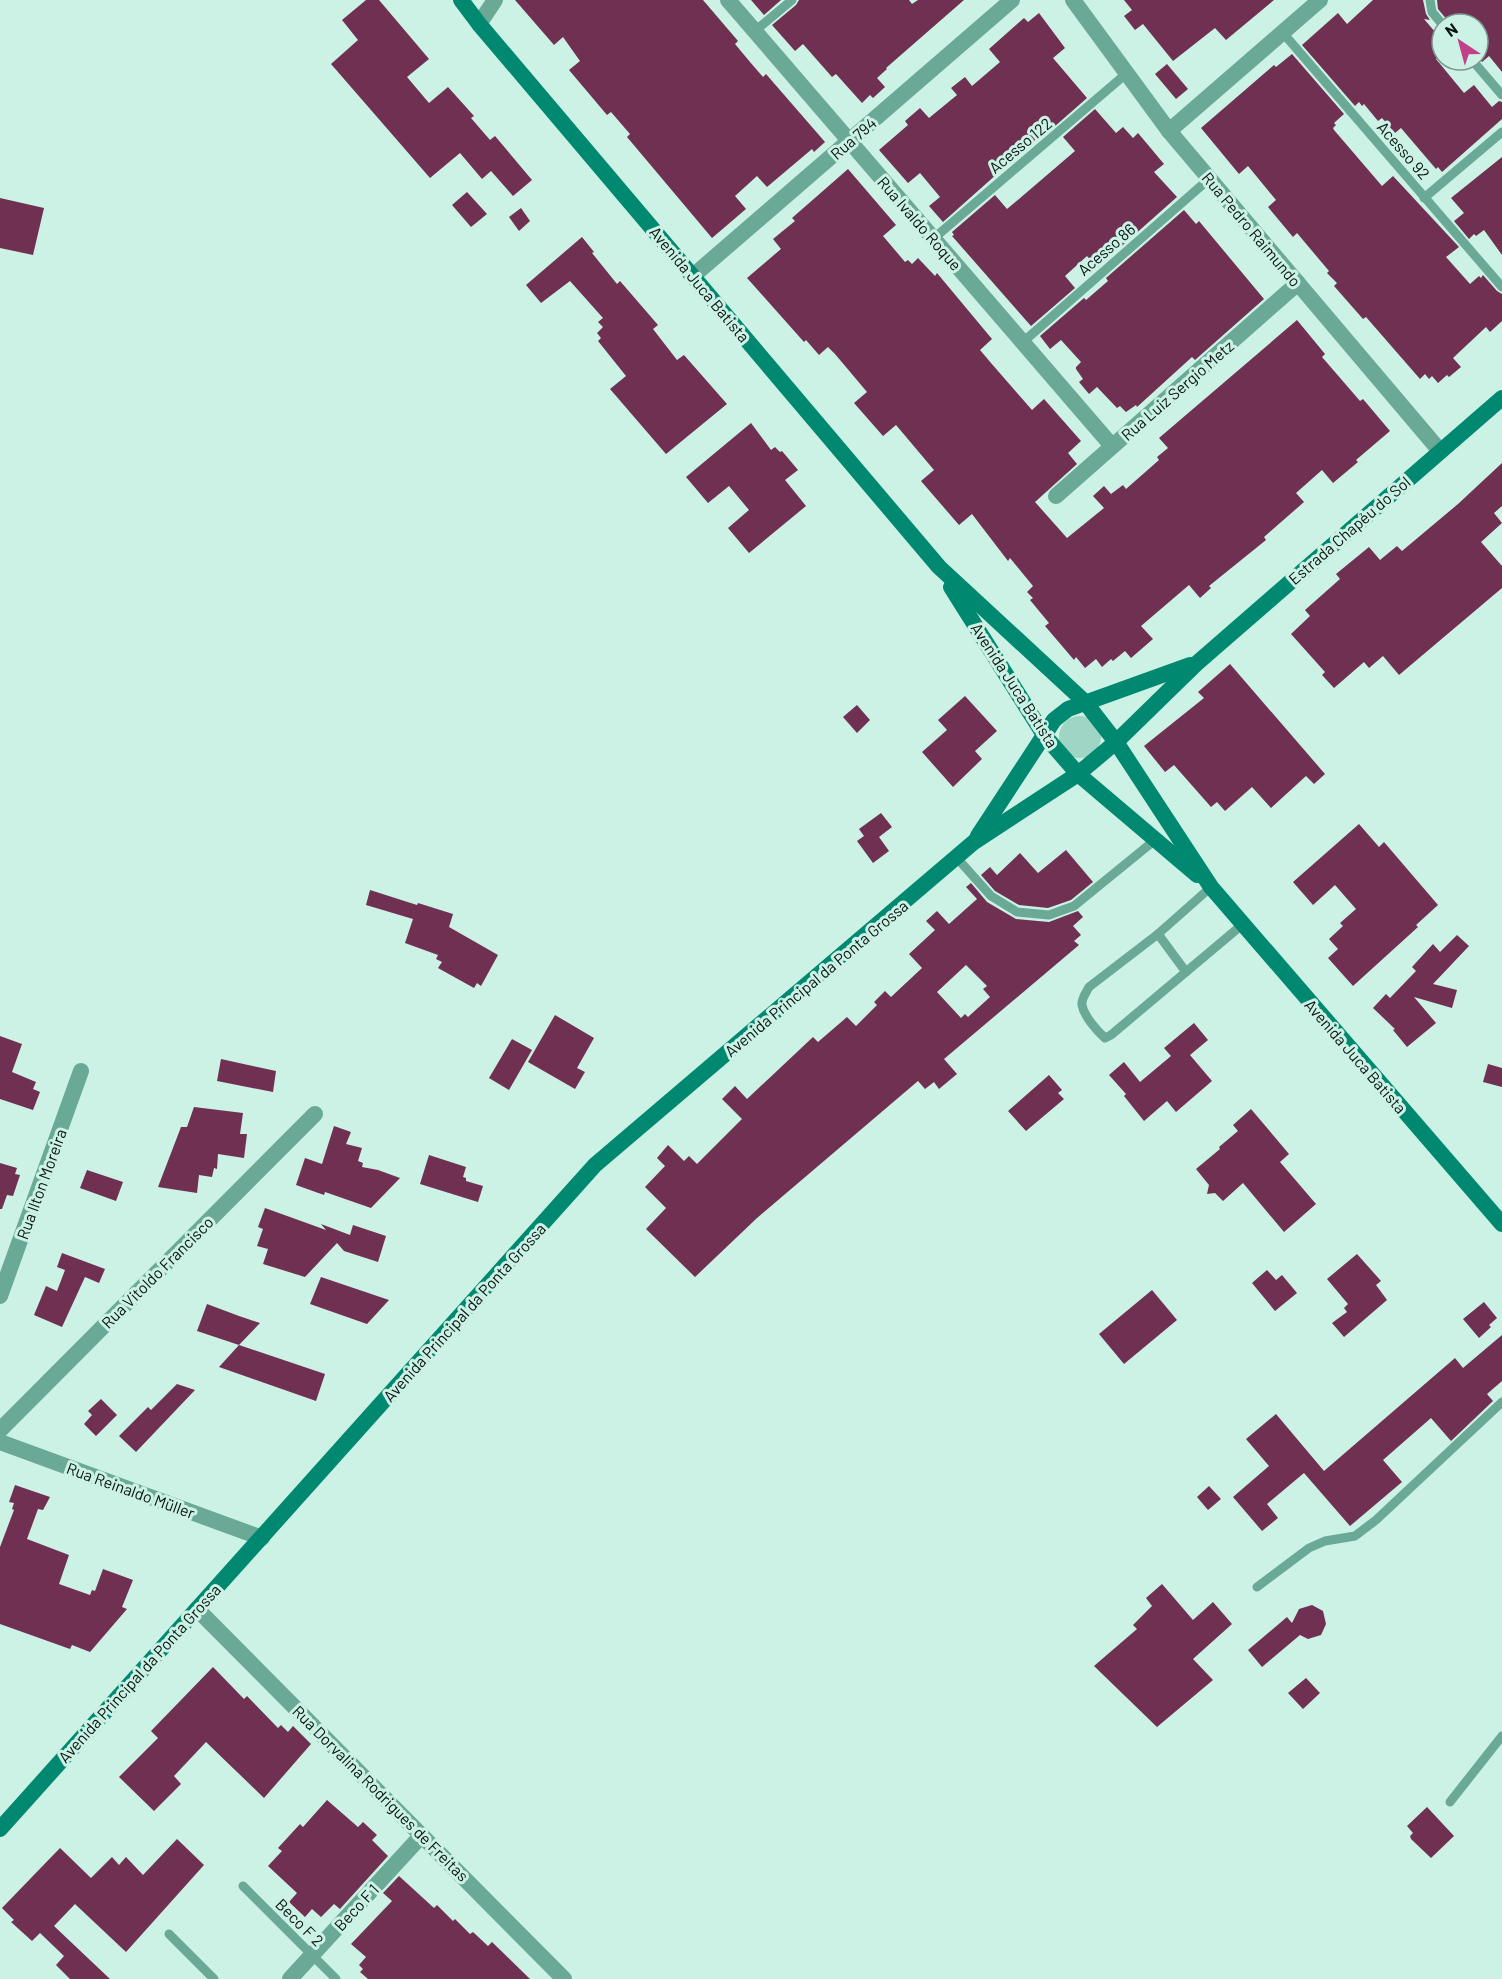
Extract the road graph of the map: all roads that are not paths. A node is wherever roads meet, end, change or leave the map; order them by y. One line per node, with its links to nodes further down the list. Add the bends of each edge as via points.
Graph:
1 (461, 0): 8 (main road, Avenida Juca Batista)
2 (495, 0): 8 (street)
3 (728, 0): 9 (street, Rua Ivaldo Roque)
4 (792, 0): 9 (lane)
5 (1012, 0): 16 (street, Rua 794)
6 (1073, 0): 12 (street, Rua Pedro Raimundo)
7 (1320, 0): 10 (street)
8 (479, 24): 20 (main road, Avenida Juca Batista)
9 (755, 31): 16 (street, Rua Ivaldo Roque)
10 (1283, 33): 14 (street); 18 (lane, Acesso 92)
11 (1482, 72): 13 (lane)
12 (1127, 73): 14 (street, Rua Pedro Raimundo); 19 (lane, Acesso 122)
13 (1502, 95)
14 (1169, 131): 17 (street, Rua Pedro Raimundo)
15 (1502, 132): 18 (lane)
16 (849, 141): 19 (street, Rua Ivaldo Roque); 20 (street, Rua 794)
17 (1209, 179): 21 (street, Rua Pedro Raimundo); 23 (lane, Acesso 86)
18 (1425, 198): 22 (lane, Acesso 92)
19 (933, 238): 23 (street, Rua Ivaldo Roque)
20 (693, 276): 28 (main road, Avenida Juca Batista)
21 (1298, 283): 25 (street, Rua Luiz Sergio Metz); 26 (street, Rua Pedro Raimundo)
22 (1502, 287)
23 (1023, 342): 25 (street, Rua Ivaldo Roque)
24 (1502, 398): 26 (main road, Estrada Chapéu do Sol)
25 (1112, 446): 27 (street, Rua Luiz Sergio Metz)
26 (1440, 451): 29 (main road, Estrada Chapéu do Sol)
27 (1056, 496)
28 (939, 567): 30 (main road, Avenida Juca Batista); 31 (main road, Avenida Juca Batista)
29 (1196, 664): 30 (main road, Estrada Chapéu do Sol); 32 (main road, Estrada Chapéu do Sol)
30 (1085, 702): 31 (main road, Avenida Principal da Ponta Grossa, via 1054,720); 32 (main road, Avenida Juca Batista)
31 (1044, 735): 33 (main road, Avenida Juca Batista); 35 (main road, Avenida Principal da Ponta Grossa)
32 (1116, 742): 33 (main road, Estrada Chapéu do Sol); 37 (main road, Avenida Juca Batista)
33 (1078, 774): 34 (main road, Avenida Juca Batista); 35 (main road, Avenida Principal da Ponta Grossa)
34 (1155, 840): 36 (lane, via 1074,906 1049,915 1017,912 991,896); 37 (main road, Avenida Juca Batista)
35 (974, 842): 36 (main road, Avenida Principal da Ponta Grossa)
36 (956, 857): 48 (main road, Avenida Principal da Ponta Grossa, via 596,1166)
37 (1211, 887): 38 (main road, Avenida Juca Batista); 39 (lane)
38 (1243, 924): 40 (lane); 43 (main road, Avenida Juca Batista)
39 (1158, 934): 40 (lane); 40 (lane, via 1089,987 1082,1007 1098,1032 1105,1038 1111,1035)
40 (1186, 972)
41 (81, 1071): 44 (street, Rua Ilton Moreira)
42 (315, 1114): 46 (street, Rua Vitoldo Francisco)
43 (1502, 1224)
44 (0, 1296)
45 (1502, 1402): 49 (lane, via 1355,1536 1309,1548)
46 (0, 1430)
47 (0, 1442): 48 (street, Rua Reinaldo Müller)
48 (262, 1538): 50 (main road, Avenida Principal da Ponta Grossa)
49 (1257, 1587)
50 (197, 1609): 53 (main road, Avenida Principal da Ponta Grossa); 54 (street, Rua Dorvalina Rodrigues de Freitas)
51 (1502, 1736): 52 (lane)
52 (1450, 1802)
53 (0, 1829)
54 (422, 1835): 57 (street, Beco F 1); 61 (street, Rua Dorvalina Rodrigues de Freitas)
55 (243, 1886): 57 (lane, Beco F 2)
56 (169, 1934): 58 (lane)
57 (312, 1955): 59 (street, Beco F 1); 60 (lane, Beco F 2)
58 (214, 1979)
59 (290, 1979)
60 (336, 1979)
61 (564, 1979)

